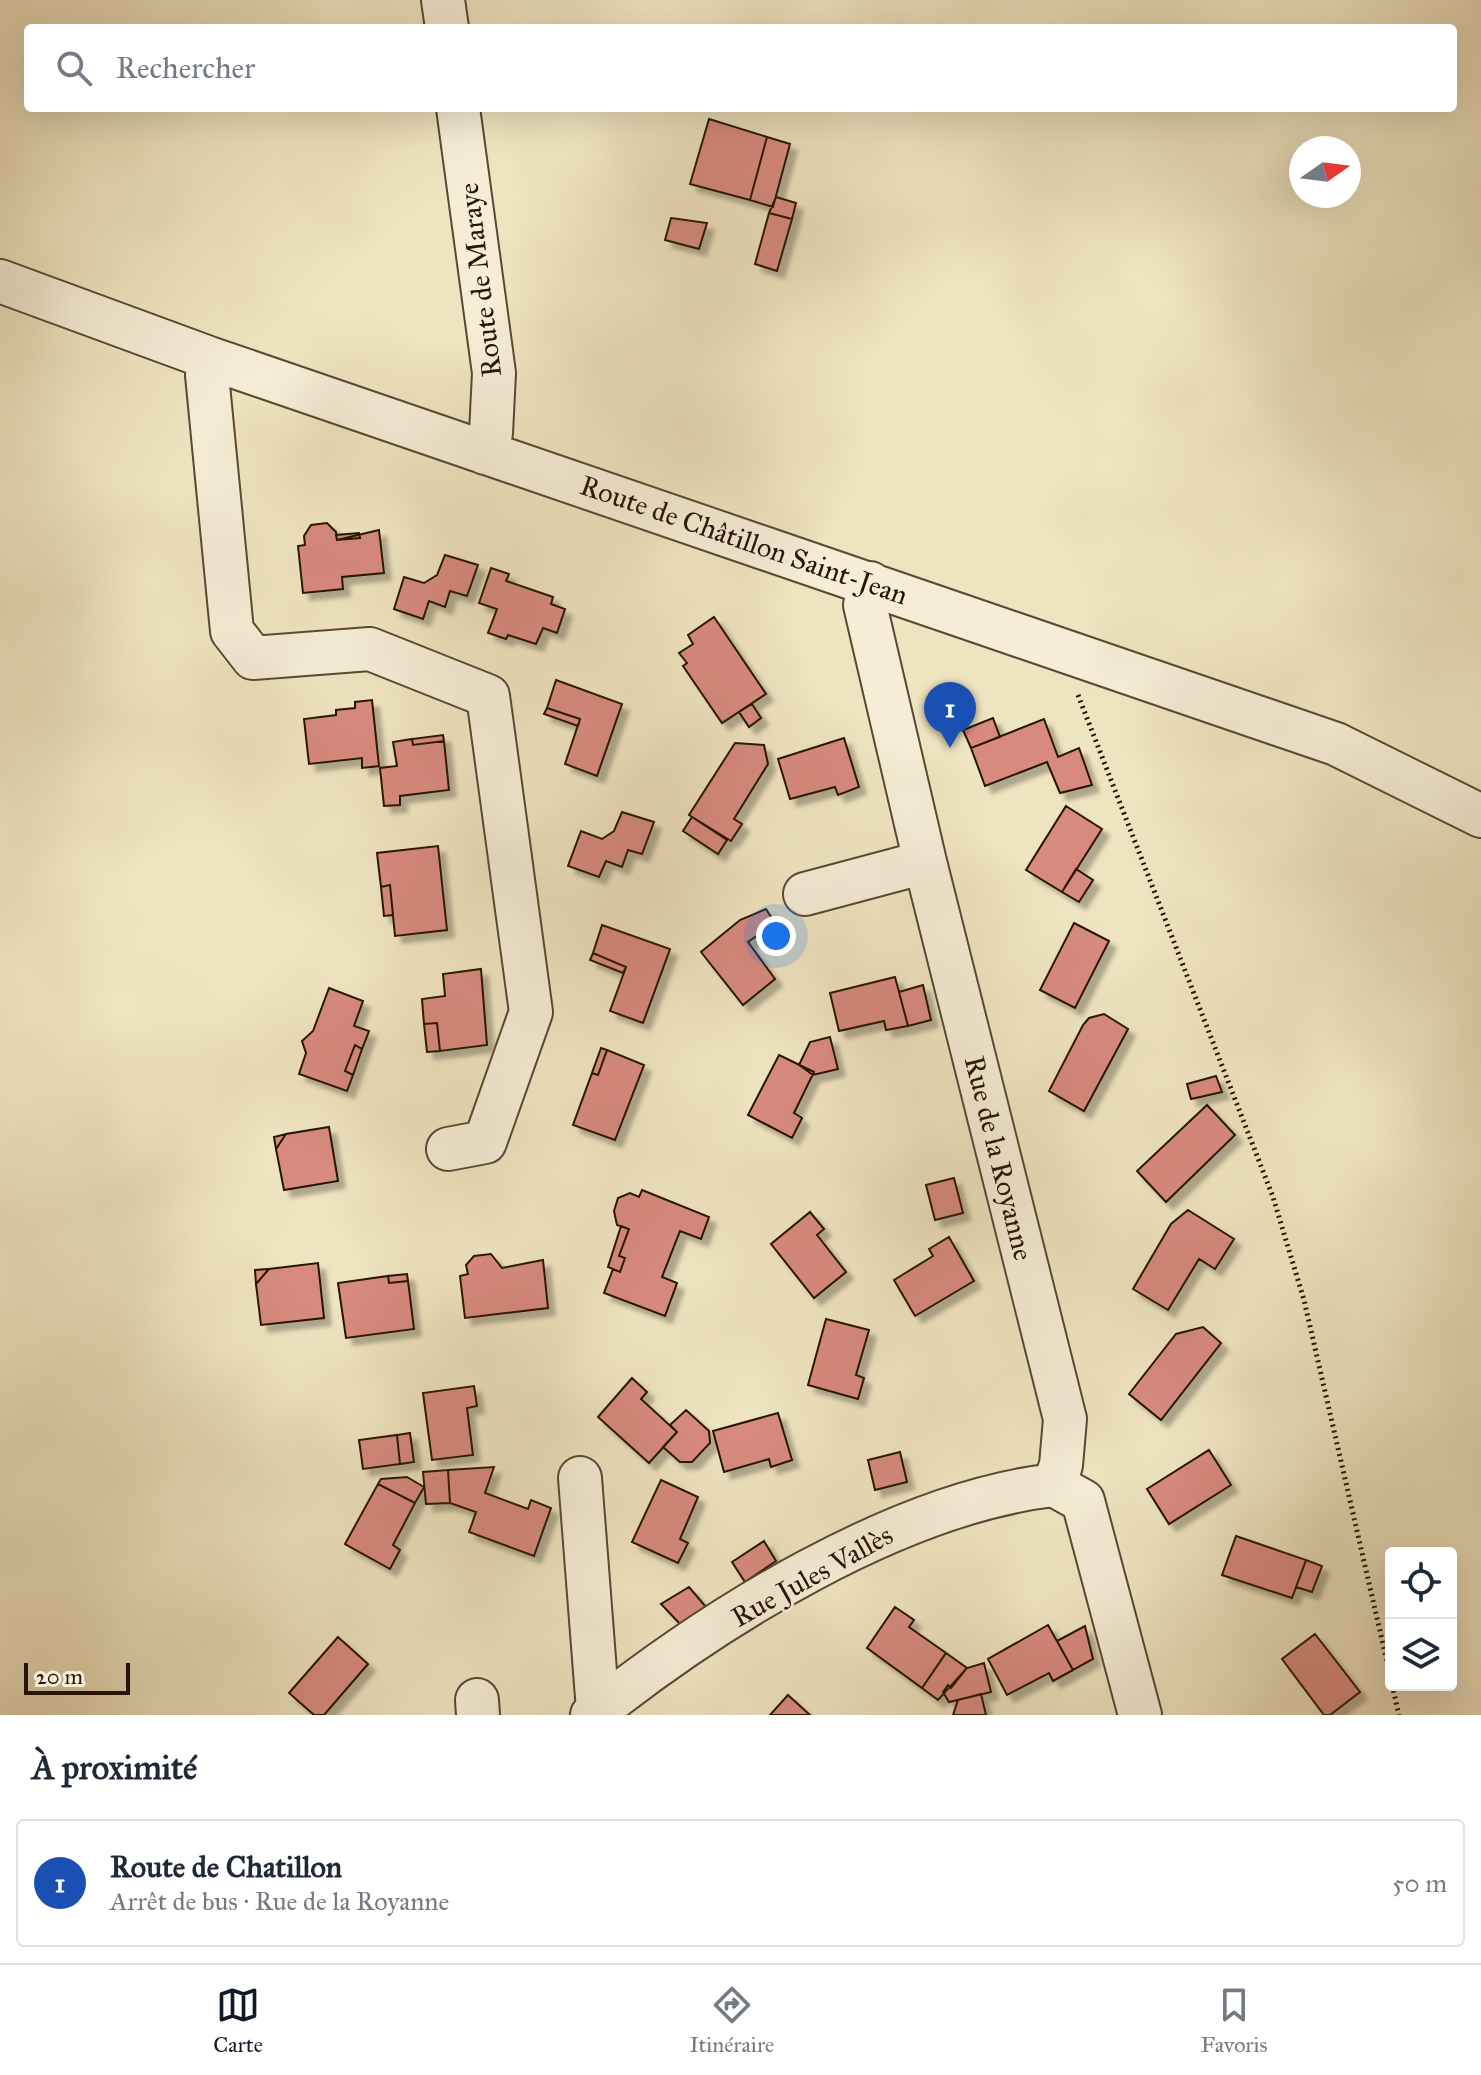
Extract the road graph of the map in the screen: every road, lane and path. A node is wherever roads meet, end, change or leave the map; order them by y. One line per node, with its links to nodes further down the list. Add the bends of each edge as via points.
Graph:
1 (443, 0): 2 (street)
2 (446, 24)
3 (459, 112): 6 (street, Route de Maraye, via 494,373)
4 (0, 281): 5 (street, Route de Châtillon Saint-Jean)
5 (212, 359): 6 (street, Route de Châtillon Saint-Jean); 12 (street, via 207,375 232,631 253,658 370,649 488,696 531,1012 485,1142)
6 (485, 453): 7 (street, Route de Châtillon Saint-Jean)
7 (870, 583): 8 (street, Route de Châtillon Saint-Jean); 10 (street, Rue de la Royanne, via 865,605)
8 (1060, 648): 9 (street, Route de Châtillon Saint-Jean, via 1336,744); 15 (path, via 1273,1197 1304,1300)
9 (1481, 816)
10 (925, 862): 11 (street); 14 (street, Rue de la Royanne, via 1065,1419)
11 (805, 894)
12 (448, 1149)
13 (580, 1478): 17 (street)
14 (1054, 1485): 17 (street, Rue Jules Vallès, via 1017,1489 894,1528 798,1577 643,1674); 18 (street, via 1083,1501)
15 (1385, 1653)
16 (1393, 1691): 19 (path)
17 (595, 1712)
18 (1140, 1715)
19 (1399, 1715)

